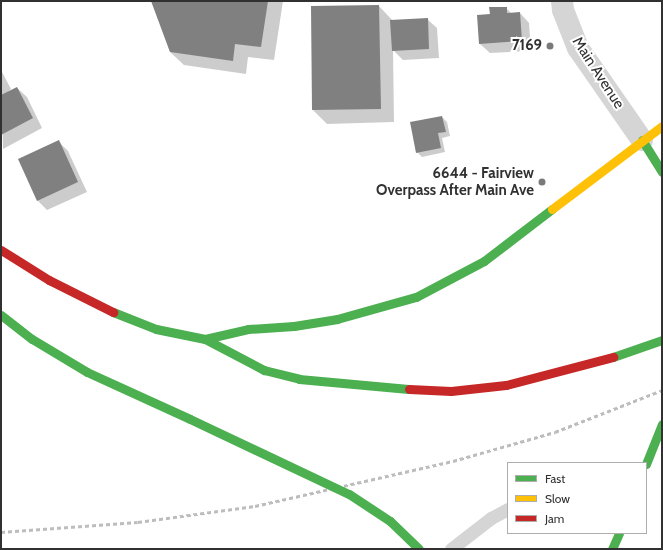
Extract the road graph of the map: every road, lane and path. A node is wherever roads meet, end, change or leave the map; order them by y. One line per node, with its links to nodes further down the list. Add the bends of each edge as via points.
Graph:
1 (562, 1): 3 (street, Main Avenue, via 578,48)
2 (662, 126): 3 (main road)
3 (642, 140): 4 (main road); 7 (main road, via 484,261 416,297 337,319 294,326 248,329)
4 (662, 172)
5 (1, 250): 7 (main road, via 101,308 156,329)
6 (1, 315): 13 (main road, bridge, via 32,338 87,372 349,494 390,521)
7 (205, 339): 8 (main road, via 264,370 299,379 375,388 451,391 506,384 561,372 636,351)
8 (662, 340)
9 (662, 424): 10 (main road, bridge)
10 (647, 462)
11 (507, 510): 14 (lane, via 491,518)
12 (619, 534): 15 (main road)
13 (419, 549)
14 (451, 549)
15 (612, 549)

